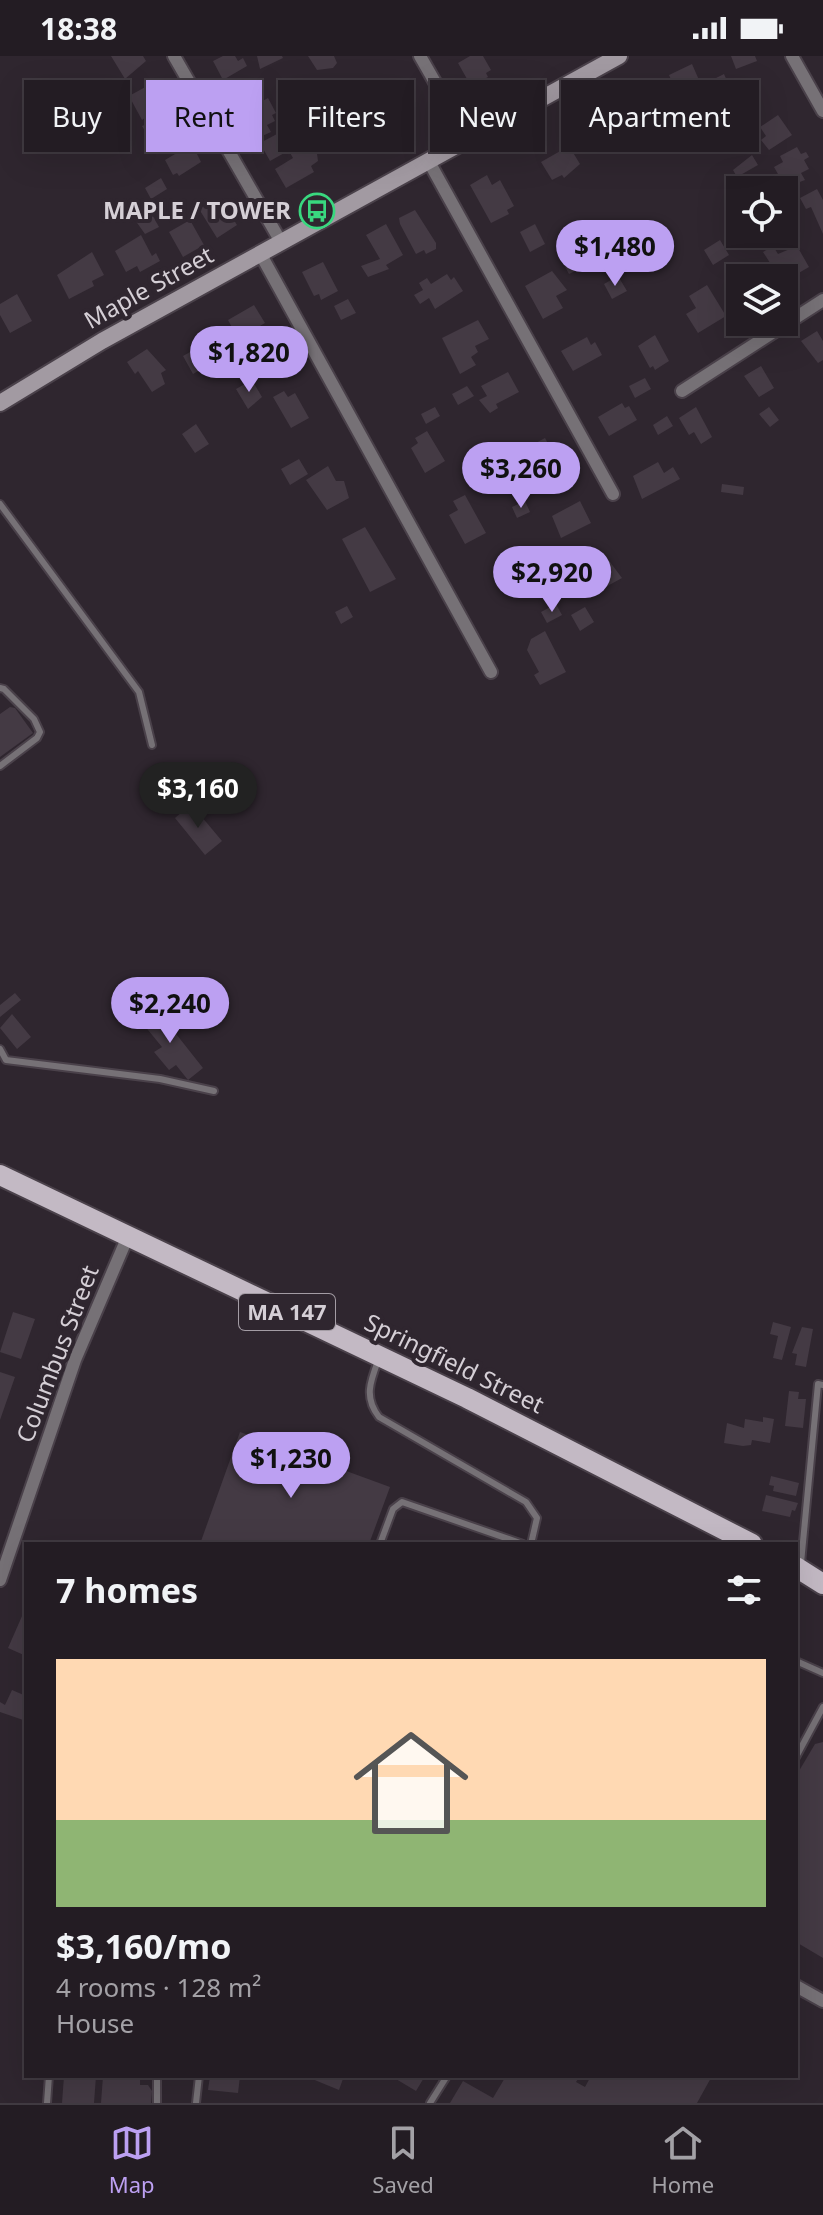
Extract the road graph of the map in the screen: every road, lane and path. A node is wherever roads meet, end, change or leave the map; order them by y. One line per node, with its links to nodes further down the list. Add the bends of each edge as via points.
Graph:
1 (174, 56): 10 (street)
2 (420, 56): 5 (street)
3 (619, 56): 6 (main road, Maple Street)
4 (792, 56): 7 (street)
5 (434, 80)
6 (545, 96)
7 (823, 111)
8 (442, 152): 9 (main road, Maple Street)
9 (428, 160): 10 (main road, Maple Street); 15 (street)
10 (281, 242): 11 (main road, Maple Street)
11 (260, 253): 14 (main road, Maple Street); 17 (street)
12 (823, 300): 13 (street)
13 (682, 391)
14 (0, 403)
15 (613, 494)
16 (0, 504): 19 (lane, via 139,692)
17 (491, 672)
18 (0, 688): 20 (lane, via 34,719 40,732)
19 (152, 745)
20 (0, 766)
21 (0, 1049): 22 (lane, via 6,1060)
22 (214, 1091)
23 (0, 1175): 24 (main road, Springfield Street / MA 147)
24 (128, 1236): 25 (main road, Springfield Street / MA 147); 32 (street, Columbus Street, via 75,1360)
25 (380, 1357): 29 (lane, via 369,1384 372,1408 379,1417 526,1502 537,1518); 30 (main road, Springfield Street / MA 147)
26 (823, 1385): 31 (lane, via 818,1384)
27 (381, 1542): 28 (lane, via 393,1509 402,1502)
28 (517, 1542)
29 (531, 1542)
30 (748, 1542)
31 (798, 1568): 33 (main road)
32 (0, 1580)
33 (823, 1584)
34 (798, 1662): 35 (lane)
35 (823, 1673)
36 (823, 1707): 37 (lane)
37 (815, 1721): 38 (lane); 39 (lane)
38 (823, 1725)
39 (798, 1752)
40 (798, 1987): 41 (street)
41 (823, 2001)
42 (49, 2078): 46 (lane)
43 (157, 2078): 47 (lane)
44 (199, 2078): 48 (lane)
45 (446, 2078): 49 (lane)
46 (47, 2103)
47 (157, 2103)
48 (196, 2103)
49 (430, 2103)

